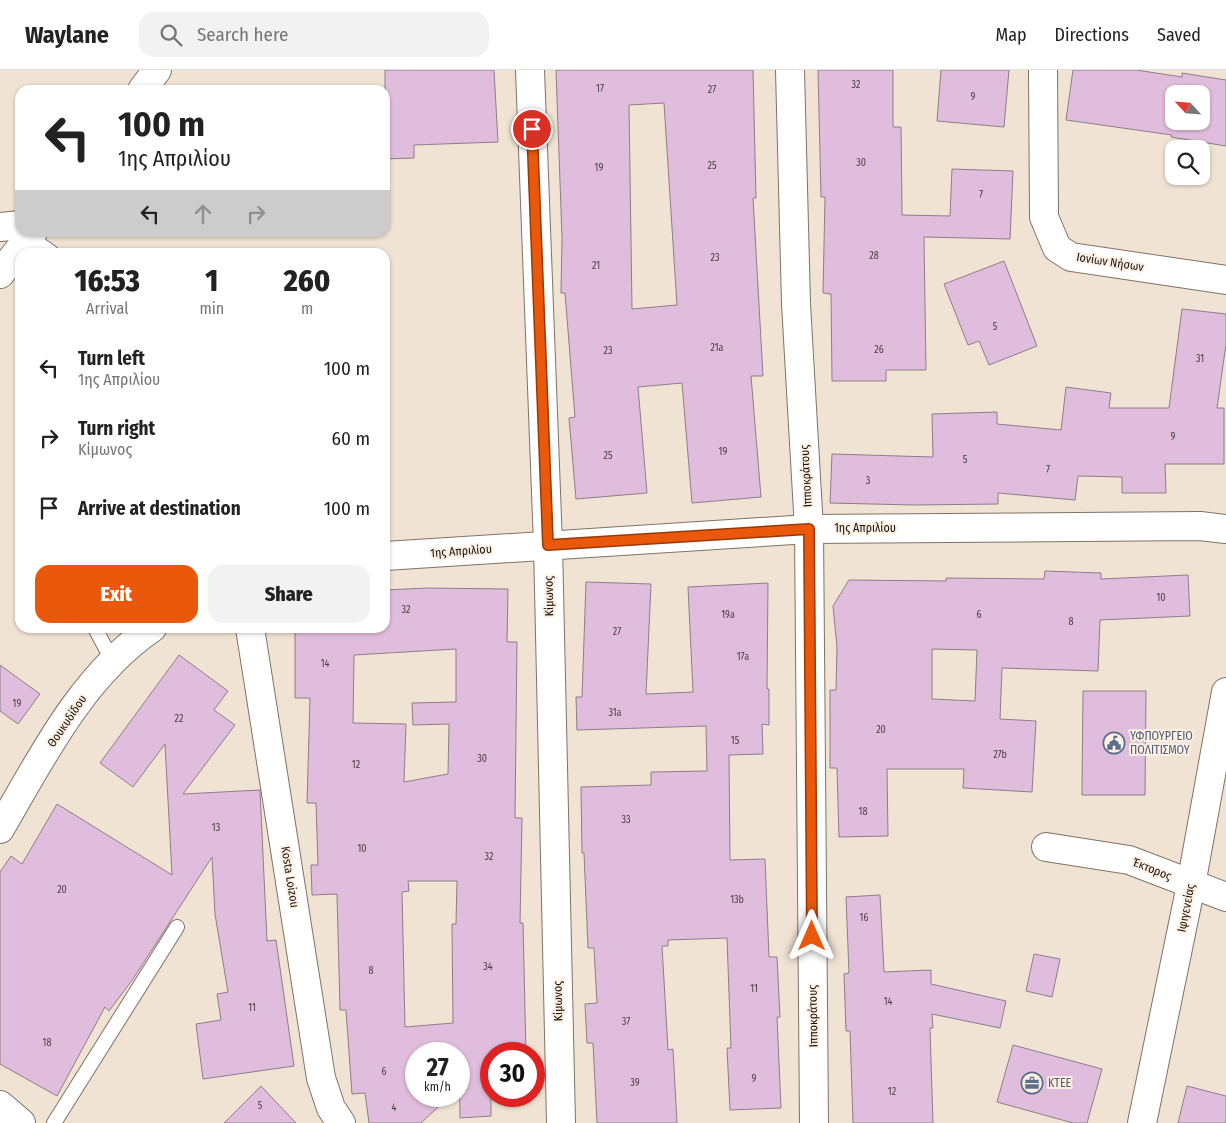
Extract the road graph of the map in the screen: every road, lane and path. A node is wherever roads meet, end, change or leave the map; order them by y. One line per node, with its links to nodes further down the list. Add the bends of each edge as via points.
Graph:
1 (157, 70): 5 (street)
2 (530, 70): 17 (street, Κίμωνος)
3 (790, 70): 15 (street, Ιπποκράτους, via 796,304)
4 (1043, 70): 14 (street, Ιονίων Νήσων, via 1044,217 1057,248 1072,257)
5 (146, 85)
6 (0, 227): 7 (street)
7 (15, 230)
8 (24, 237): 10 (street)
9 (33, 237): 11 (lane)
10 (17, 248)
11 (46, 248)
12 (15, 251): 13 (street)
13 (0, 274)
14 (1226, 280)
15 (809, 529): 16 (street, 1ης Απριλίου, via 1200,526); 17 (street, 1ης Απριλίου); 34 (street, Ιπποκράτους)
16 (1226, 529)
17 (548, 545): 18 (street, 1ης Απριλίου); 33 (street, Κίμωνος)
18 (390, 556)
19 (98, 633): 22 (lane)
20 (146, 633): 22 (street, Θουκυδίδου)
21 (251, 633): 32 (street, Kosta Loizou, via 321,1078 331,1108)
22 (113, 662): 24 (street, Θουκυδίδου, via 74,707)
23 (1226, 692): 26 (street, Ιφιγενείας)
24 (0, 829)
25 (1046, 847): 26 (street, Έκτορος, via 1129,860)
26 (1191, 885): 27 (street, Έκτορος); 35 (street, Ιφιγενείας)
27 (1226, 898)
28 (177, 927): 31 (lane)
29 (0, 1105): 30 (street)
30 (20, 1123)
31 (54, 1123)
32 (341, 1123)
33 (560, 1123)
34 (814, 1123)
35 (1142, 1123)

